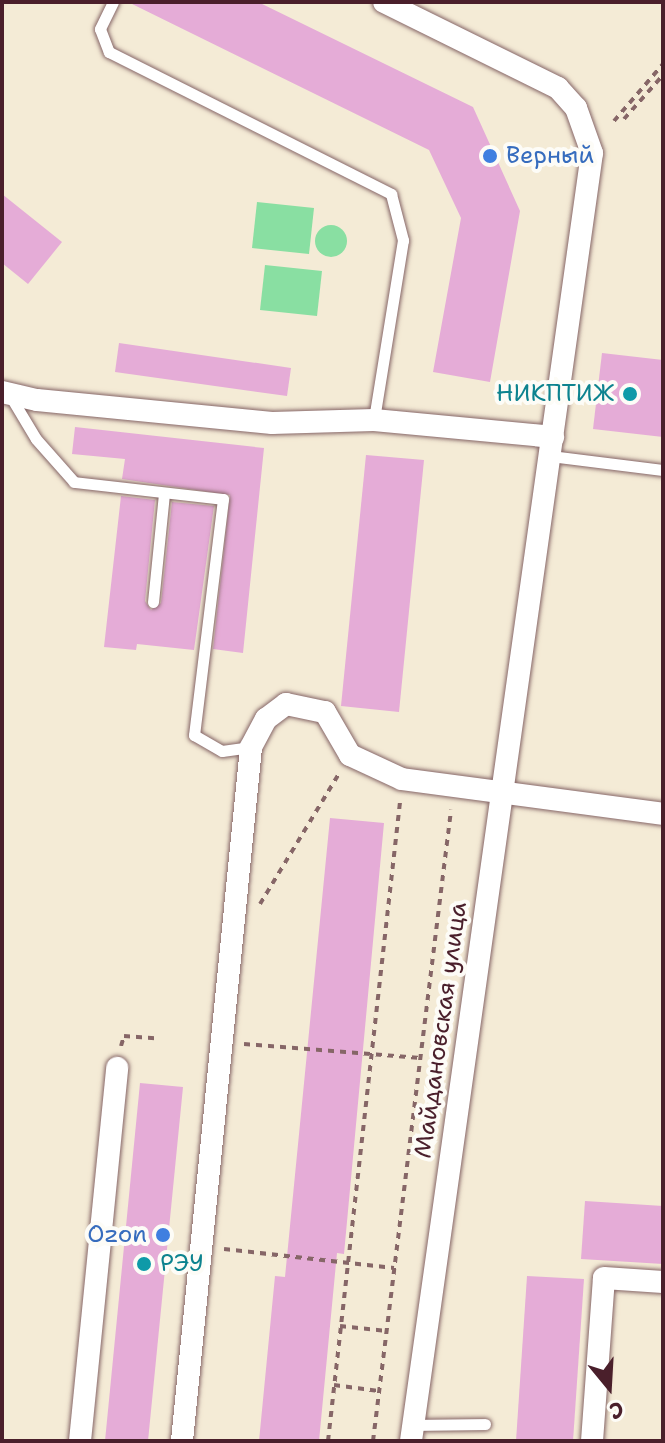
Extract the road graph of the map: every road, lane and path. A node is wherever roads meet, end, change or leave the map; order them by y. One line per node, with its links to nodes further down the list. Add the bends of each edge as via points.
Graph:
1 (113, 2): 8 (lane, via 100,29 109,52 391,194 403,240)
2 (384, 2): 9 (street, Майдановская улица, via 558,88 585,127 592,175)
3 (663, 64): 6 (path)
4 (663, 75): 5 (path)
5 (624, 119)
6 (614, 121)
7 (6, 393): 8 (street, via 272,423); 11 (lane, via 36,439 74,482)
8 (374, 420): 9 (street)
9 (552, 447): 10 (lane); 17 (street, Майдановская улица)
10 (663, 470)
11 (164, 494): 12 (lane); 13 (lane, via 223,499 194,735 222,751)
12 (153, 602)
13 (251, 747): 14 (street, via 266,719 286,704 325,712); 22 (street)
14 (350, 755): 15 (street); 19 (path)
15 (402, 779): 16 (street); 23 (path)
16 (454, 787): 17 (street); 24 (path)
17 (499, 790): 18 (street); 35 (street, Майдановская улица)
18 (663, 814)
19 (254, 914)
20 (124, 1036): 21 (path)
21 (155, 1038)
22 (222, 1042): 23 (path); 26 (street)
23 (371, 1054): 24 (path); 27 (path)
24 (420, 1058): 28 (path)
25 (117, 1068): 36 (street)
26 (201, 1247): 27 (path); 37 (street)
27 (347, 1263): 28 (path); 30 (path)
28 (395, 1268): 31 (path)
29 (663, 1282): 40 (street, via 604,1278)
30 (340, 1326): 31 (path); 32 (path)
31 (387, 1331): 33 (path)
32 (334, 1385): 33 (path); 38 (path)
33 (380, 1391): 39 (path)
34 (485, 1424): 35 (lane)
35 (412, 1433)
36 (80, 1441)
37 (182, 1441)
38 (328, 1441)
39 (373, 1441)
40 (592, 1441)

